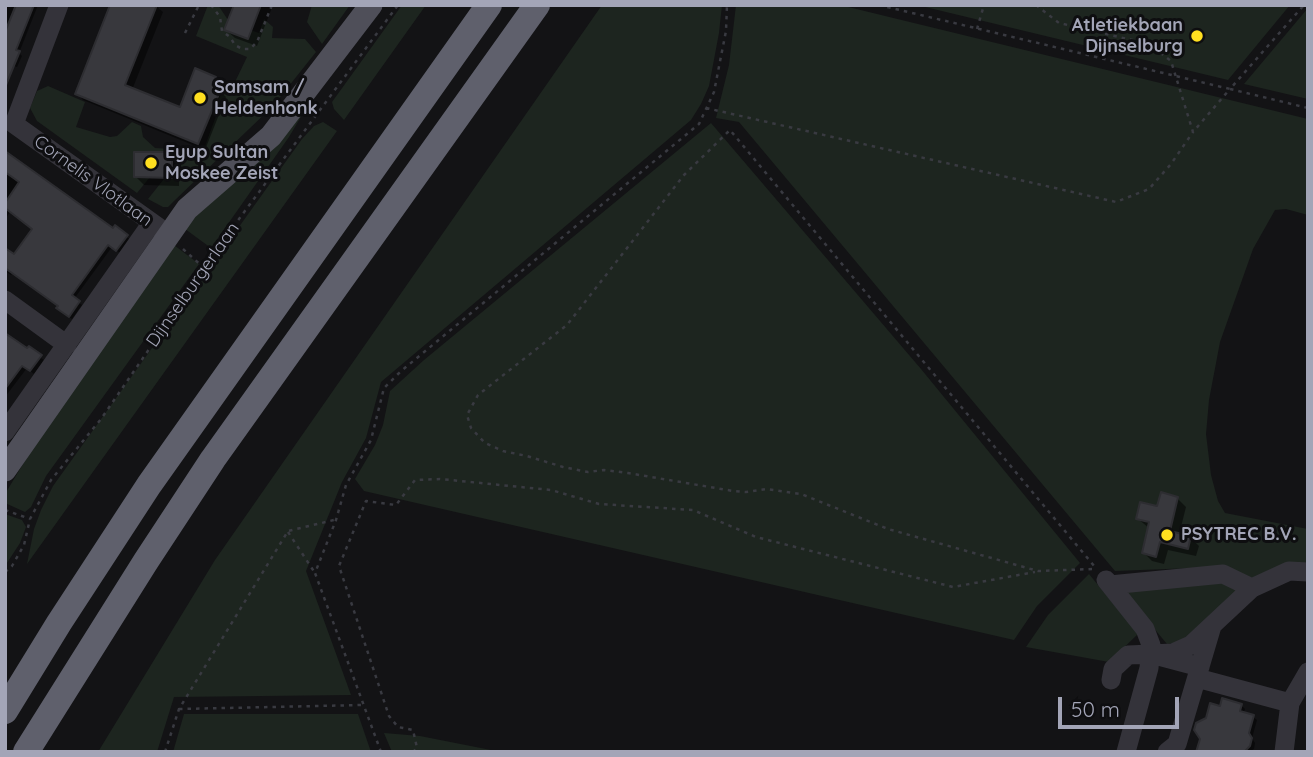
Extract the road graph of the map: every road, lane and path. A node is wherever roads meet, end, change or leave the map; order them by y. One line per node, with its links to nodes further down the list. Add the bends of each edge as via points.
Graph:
1 (59, 5): 21 (street, Cornelis Vlotlaan, via 13,124)
2 (199, 5): 15 (path)
3 (211, 5): 4 (path, via 220,17 222,32 242,50 257,42)
4 (272, 5)
5 (371, 5): 21 (main road, via 271,136)
6 (398, 5): 22 (path, Dijnselburgerlaan)
7 (489, 5): 44 (highway, via 149,485)
8 (537, 5): 46 (highway, via 213,459)
9 (727, 5): 18 (path, via 714,92)
10 (879, 5): 14 (path)
11 (984, 5): 14 (path)
12 (1036, 5): 16 (path, via 1059,23 1149,44 1171,61)
13 (1304, 5): 17 (path)
14 (977, 30): 16 (path)
15 (185, 33)
16 (1176, 77): 17 (path); 20 (path)
17 (1230, 89): 19 (path); 20 (path)
18 (706, 108): 20 (path, via 1116,202 1149,189); 29 (path, via 699,124 384,388 370,440 346,485)
19 (1308, 108)
20 (1193, 132)
21 (160, 229): 22 (path, Cornelis Vlotlaan); 24 (street); 26 (main road)
22 (204, 268): 28 (path, Dijnselburgerlaan, via 101,419 51,480)
23 (5, 300): 24 (street)
24 (67, 345): 25 (street)
25 (5, 432)
26 (5, 470)
27 (5, 510): 28 (path)
28 (30, 519): 32 (path, Dijnselburgerlaan, via 24,545)
29 (336, 520): 30 (path); 34 (path)
30 (288, 531): 34 (path); 43 (path)
31 (1038, 571): 31 (path, via 1097,569 730,130 684,174 567,326 478,395 467,415 478,436 503,451 589,471 733,491 801,494 888,530); 49 (path, via 953,587 756,537 693,510 599,504 551,490 415,480 396,505 366,501 339,566 388,716 398,727 413,730)
32 (5, 572)
33 (1308, 572): 35 (street, via 1289,571)
34 (315, 573): 42 (path)
35 (1252, 588): 36 (street); 37 (street, via 1223,574 1108,582 1145,629)
36 (1212, 624): 37 (street, via 1191,645 1172,653); 38 (street)
37 (1151, 654): 38 (street); 40 (street, via 1128,654 1113,669); 45 (street)
38 (1198, 672): 41 (street); 50 (street, via 1177,744)
39 (1308, 672): 41 (street)
40 (1111, 680)
41 (1290, 703): 51 (street)
42 (363, 705): 43 (path); 48 (path)
43 (179, 709): 47 (path)
44 (5, 711)
45 (1128, 751)
46 (26, 752)
47 (165, 752)
48 (381, 752)
49 (413, 752)
50 (1167, 752)
51 (1284, 752)

